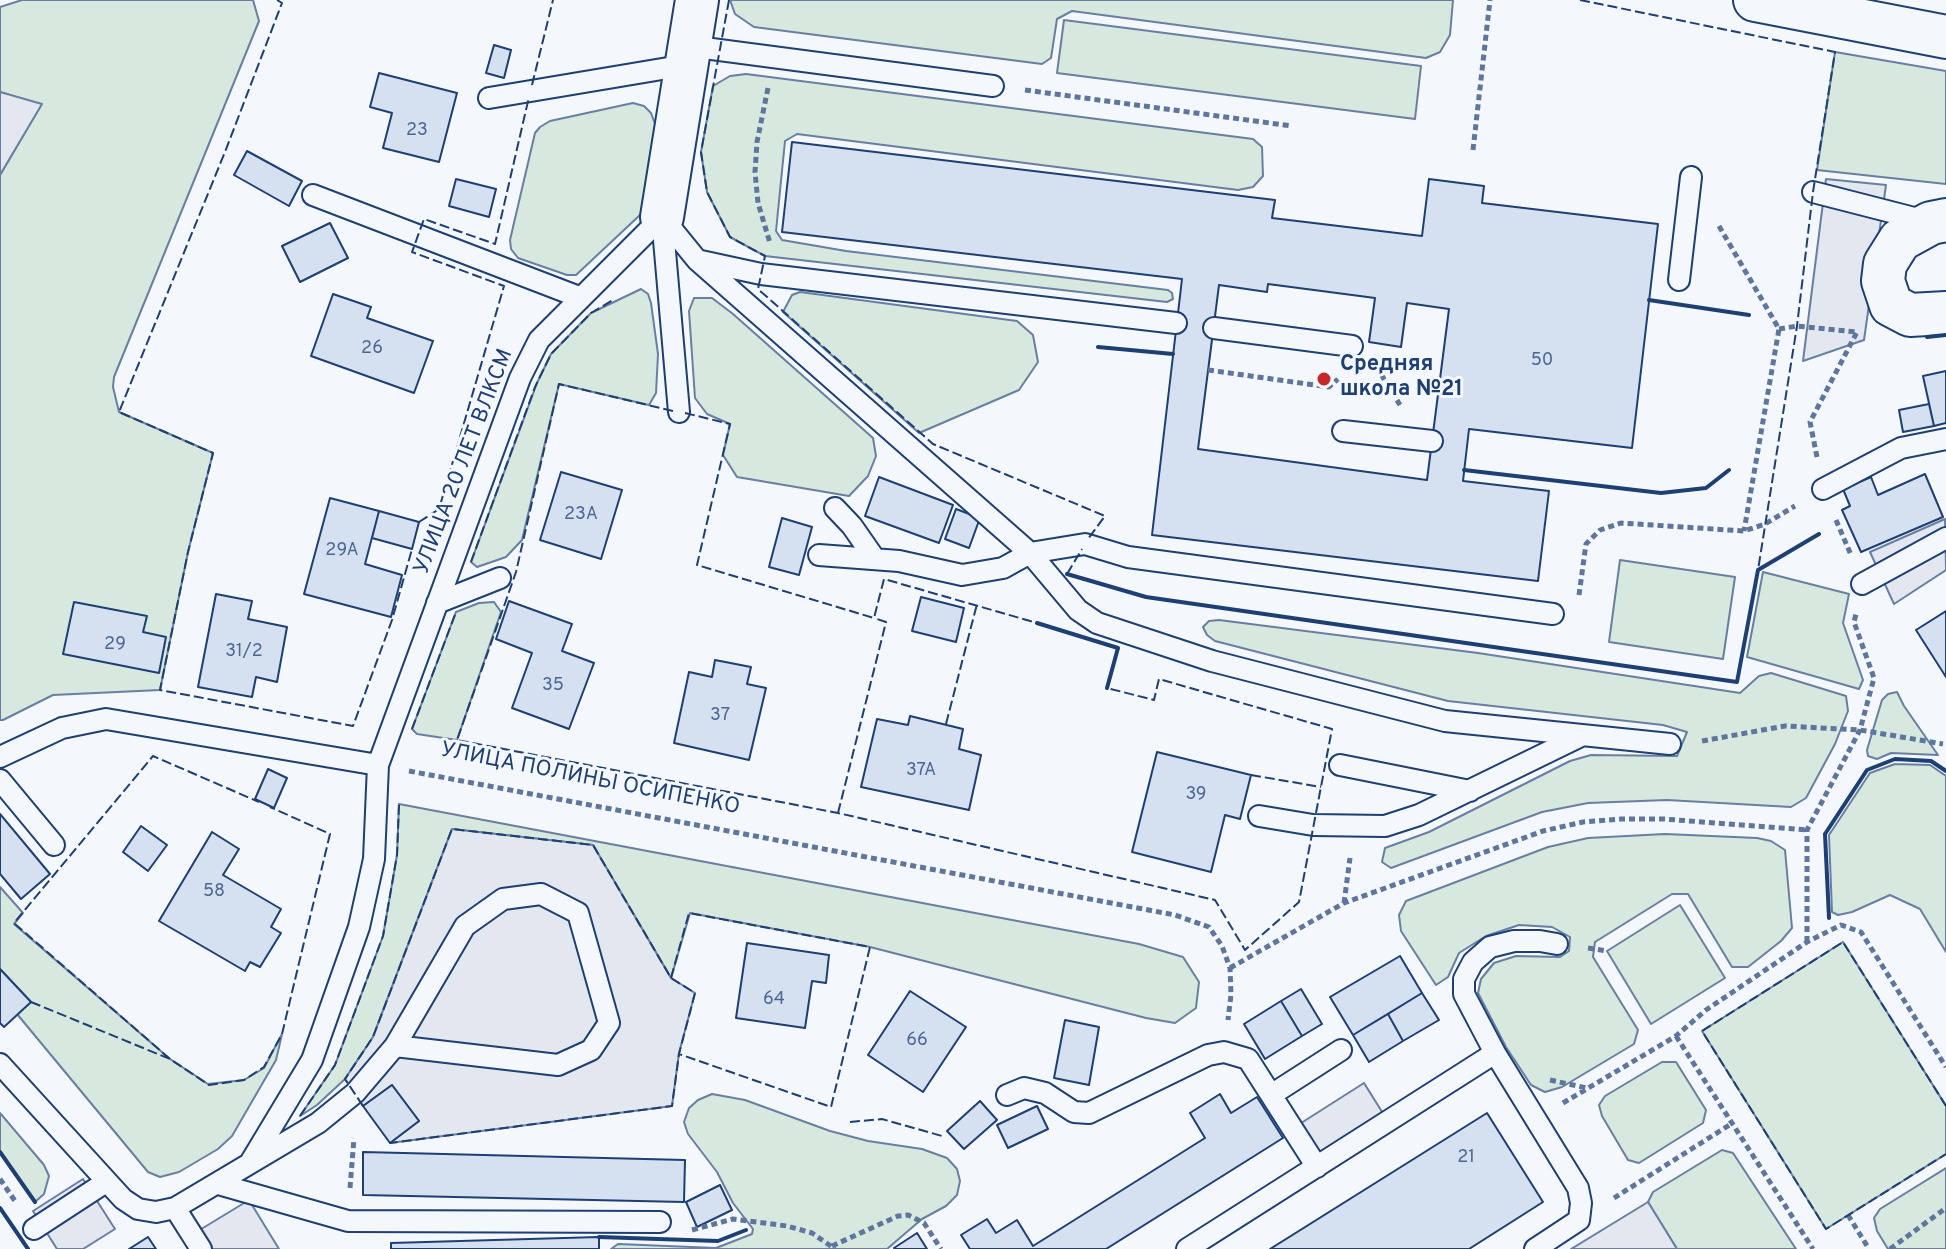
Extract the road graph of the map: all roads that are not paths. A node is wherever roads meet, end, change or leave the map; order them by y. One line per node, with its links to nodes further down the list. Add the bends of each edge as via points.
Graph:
1 (697, 0): 4 (street)
2 (1755, 0): 3 (street)
3 (1946, 37)
4 (688, 56): 5 (lane, via 773,57); 6 (lane); 10 (street)
5 (993, 86)
6 (489, 98)
7 (1691, 177): 13 (lane)
8 (1813, 192): 11 (lane)
9 (313, 195): 14 (lane)
10 (662, 217): 12 (lane); 14 (lane, УЛИЦА 20 ЛЕТ ВЛКСМ); 19 (lane)
11 (1938, 221): 15 (street, via 1900,240 1885,264 1883,281 1891,305 1910,315)
12 (697, 260): 16 (lane, via 785,277); 26 (lane)
13 (1679, 280)
14 (579, 297): 31 (lane, УЛИЦА 20 ЛЕТ ВЛКСМ, via 539,340 520,378)
15 (1946, 313)
16 (1176, 323)
17 (1214, 328): 18 (lane)
18 (1352, 346)
19 (679, 412)
20 (1343, 431): 22 (lane)
21 (1946, 439): 23 (lane, via 1901,448)
22 (1427, 440)
23 (1823, 489)
24 (835, 508): 28 (lane)
25 (1946, 538): 30 (lane)
26 (1030, 553): 28 (lane, via 1003,568 962,575); 32 (lane, via 1085,544 1128,557); 33 (lane, via 1078,610 1129,636 1445,721)
27 (819, 555): 28 (lane)
28 (875, 559)
29 (500, 578): 31 (lane)
30 (1862, 584)
31 (437, 603): 36 (lane, УЛИЦА 20 ЛЕТ ВЛКСМ)
32 (1553, 614)
33 (1583, 735): 34 (lane); 39 (lane)
34 (1670, 744)
35 (0, 757): 36 (lane, via 62,728 106,719)
36 (378, 765): 49 (lane, УЛИЦА 20 ЛЕТ ВЛКСМ, via 374,859 359,927 312,1060)
37 (1340, 765): 39 (lane)
38 (0, 780): 41 (lane)
39 (1470, 791): 40 (lane, via 1385,826 1313,825)
40 (1259, 816)
41 (54, 845)
42 (1557, 944): 45 (lane, via 1514,941 1490,947 1473,962 1464,979 1464,994)
43 (395, 1046): 43 (lane, via 465,926 503,899 541,894 578,913 609,1023 591,1050 558,1065); 49 (lane, via 318,1123)
44 (1341, 1050): 48 (lane)
45 (1495, 1053): 50 (lane); 58 (lane, via 1578,1188 1579,1220)
46 (0, 1064): 51 (lane)
47 (1007, 1095): 48 (lane, via 1024,1088 1045,1093 1074,1112 1089,1113 1224,1052 1248,1059)
48 (1271, 1095): 50 (lane)
49 (248, 1167): 52 (lane)
50 (1317, 1167): 57 (lane)
51 (106, 1182): 53 (lane, via 138,1209); 55 (lane)
52 (218, 1184): 53 (lane); 54 (lane, via 348,1221)
53 (175, 1208): 56 (lane)
54 (660, 1222)
55 (34, 1229)
56 (201, 1249)
57 (1187, 1249)
58 (1535, 1249)

